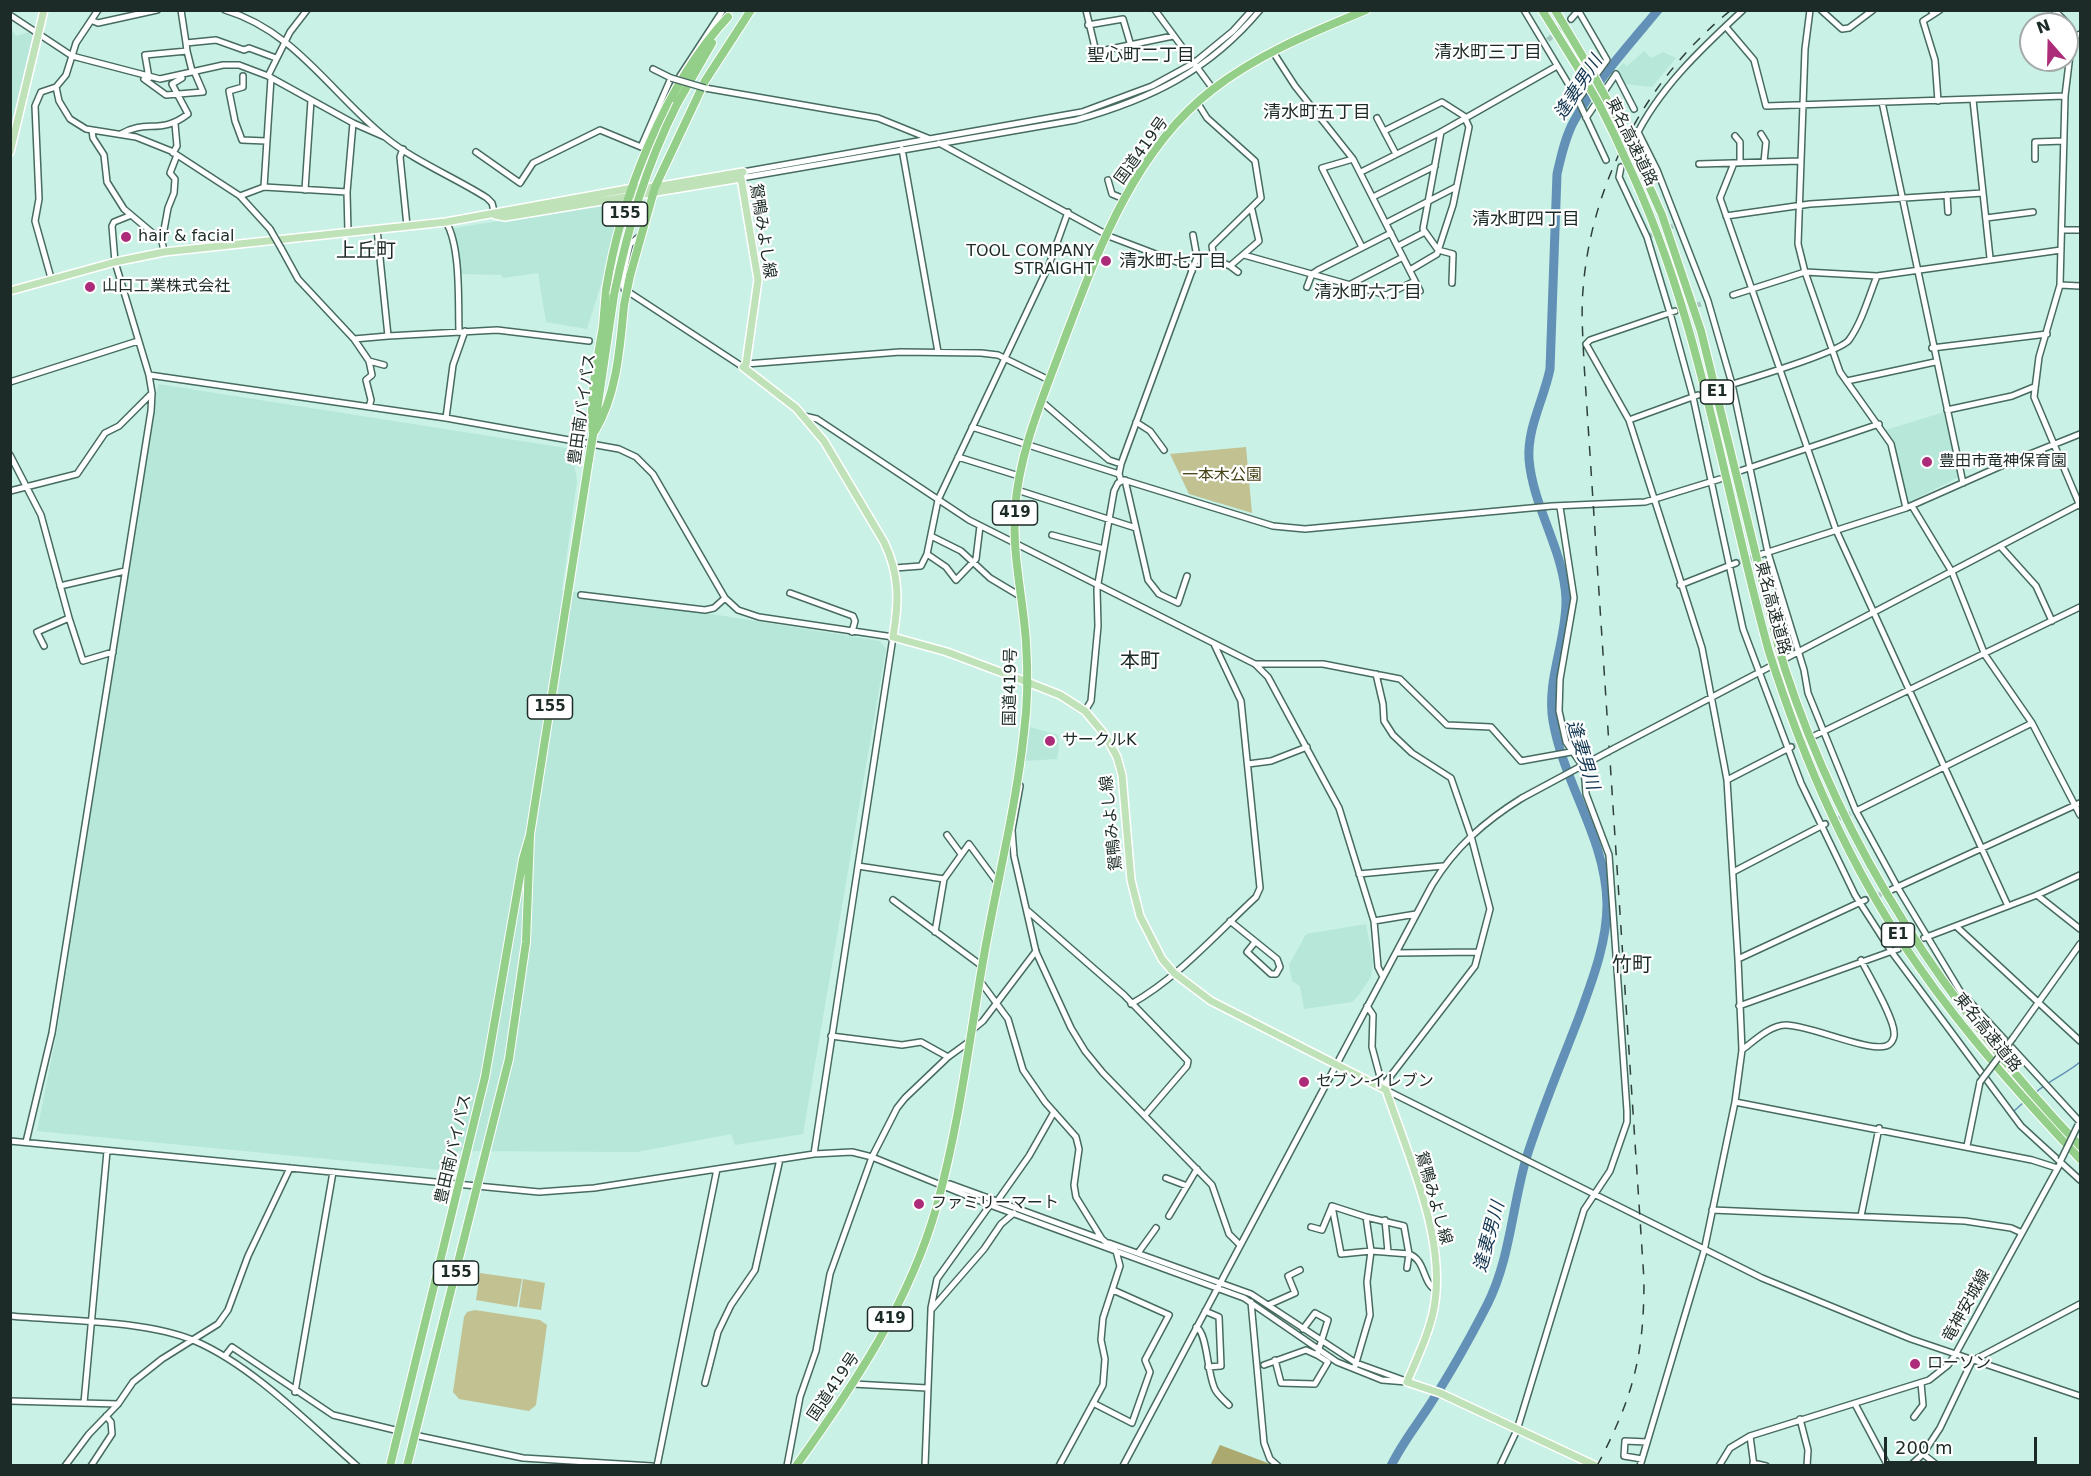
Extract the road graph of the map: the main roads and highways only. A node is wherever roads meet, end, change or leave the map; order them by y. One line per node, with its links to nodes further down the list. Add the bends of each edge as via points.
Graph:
1 (44, 10): 7 (main road)
2 (751, 10): 9 (highway, 155, via 701,89)
3 (1366, 10): 14 (highway, 国道419号 / 419, via 1273,52 1213,89 1197,102 1140,172 1124,199 1041,400 1019,476 1014,543)
4 (1542, 10): 17 (highway, 東名高速道路 / E1, bridge, via 1599,104 1653,219 1691,334 1769,652 1836,823 1897,933 1964,1028)
5 (1554, 10): 16 (highway, 東名高速道路 / E1, bridge, via 1632,141 1666,225 1701,331 1785,669 1846,818 1906,929 1972,1022)
6 (728, 13): 8 (highway, 155, via 689,68 662,117); 13 (highway, 豊田南バイパス / 155, bridge, via 677,104 643,178 627,230 614,295)
7 (10, 152)
8 (633, 188): 9 (main road, 鴛鴨みよし線); 10 (highway, 155); 11 (main road, 鴛鴨みよし線)
9 (654, 190): 10 (main road, 鴛鴨みよし線); 13 (highway, 155, bridge, via 630,276 614,379 604,415); 14 (main road, 鴛鴨みよし線, via 742,175 758,280 744,365 803,416 824,441 884,542 895,568 899,596 893,637)
10 (630, 197): 11 (main road, 鴛鴨みよし線, via 505,217); 13 (highway, 155, via 607,289 590,412)
11 (495, 215): 12 (main road, 鴛鴨みよし線, via 164,252)
12 (10, 291)
13 (593, 435): 15 (highway, 豊田南バイパス / 155, bridge)
14 (1027, 682): 20 (highway, 国道419号 / 419, via 1020,760 971,1040 941,1184 919,1256 883,1335); 21 (main road, 鴛鴨みよし線, via 1060,695 1084,711 1105,735 1117,757 1140,916 1155,949 1174,973 1211,1001 1384,1088 1434,1239 1436,1290 1428,1328 1407,1382 1440,1393)
15 (530, 835): 18 (highway, 豊田南バイパス / 155, via 485,1077); 19 (highway, 豊田南バイパス / 155, via 526,942 505,1079)
16 (2080, 1146)
17 (2080, 1159)
18 (390, 1466)
19 (407, 1466)
20 (796, 1466)
21 (1596, 1466)

